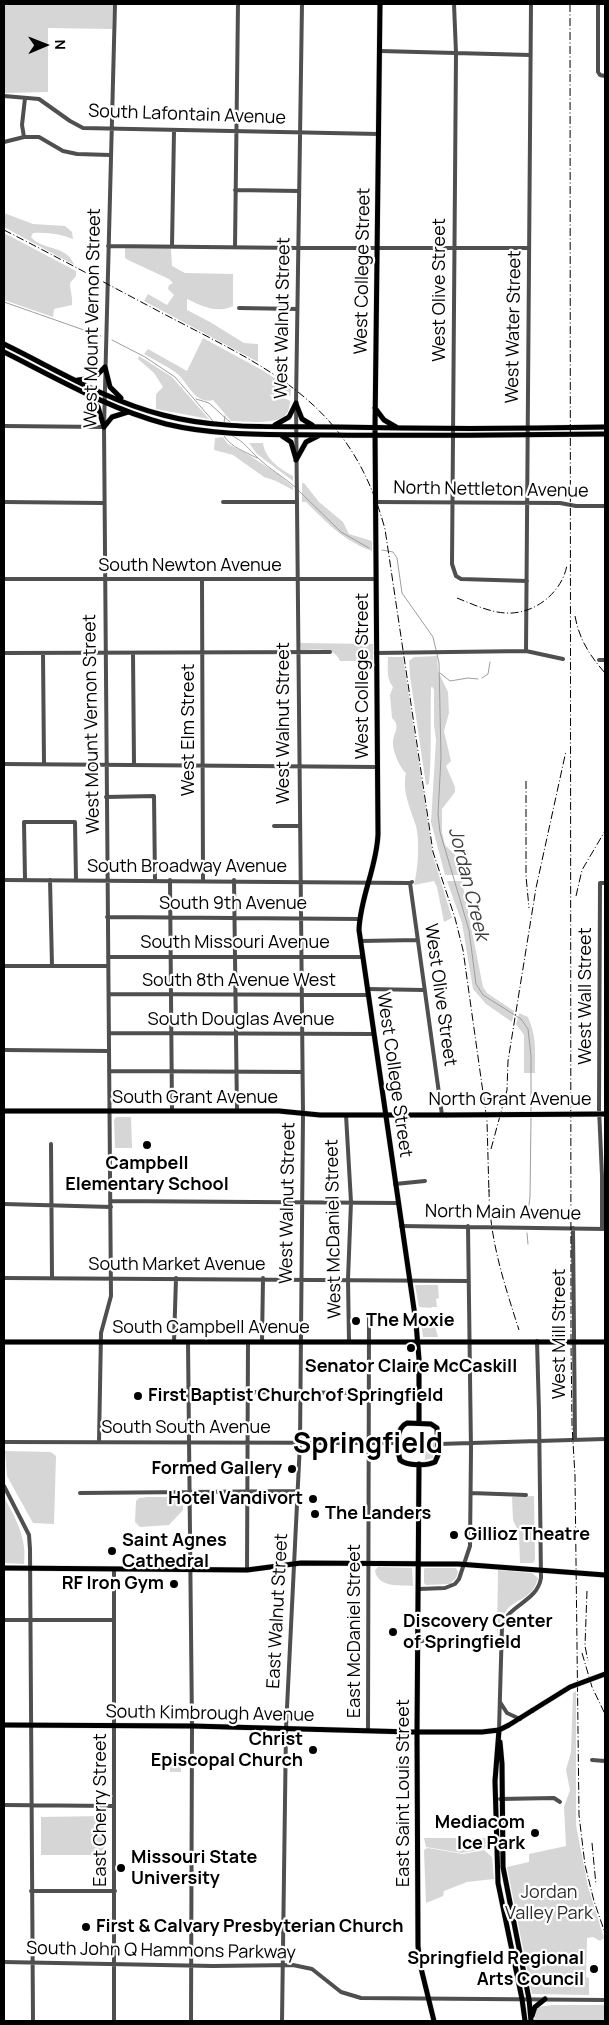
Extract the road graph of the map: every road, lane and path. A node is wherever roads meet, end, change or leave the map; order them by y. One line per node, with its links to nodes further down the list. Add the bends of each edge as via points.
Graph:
1 (115, 4): 14 (street, West Mount Vernon Street)
2 (238, 4): 16 (street)
3 (302, 4): 17 (street, West Walnut Street)
4 (380, 4): 8 (main road, West College Street)
5 (454, 4): 9 (street, West Olive Street)
6 (531, 4): 10 (street, West Water Street)
7 (598, 4): 11 (street, via 600,75)
8 (380, 51): 9 (street); 18 (main road, West College Street)
9 (456, 53): 10 (street); 30 (street, West Olive Street)
10 (530, 55): 29 (street, West Water Street)
11 (605, 76)
12 (4, 96): 13 (street, South Lafontain Avenue)
13 (26, 98): 14 (street, South Lafontain Avenue, via 39,99 83,128); 19 (street, via 22,125)
14 (111, 128): 15 (street, South Lafontain Avenue); 21 (street, West Mount Vernon Street)
15 (174, 131): 16 (street, South Lafontain Avenue); 25 (street)
16 (237, 131): 17 (street, South Lafontain Avenue); 22 (street)
17 (300, 133): 18 (street, South Lafontain Avenue); 23 (street, West Walnut Street)
18 (379, 134): 28 (main road, West College Street)
19 (24, 137): 20 (street); 21 (street, via 39,137 63,151 77,154)
20 (4, 142)
21 (110, 155): 24 (street, West Mount Vernon Street)
22 (236, 190): 23 (street); 26 (street)
23 (299, 191): 27 (street, West Walnut Street)
24 (108, 246): 25 (street); 35 (street, West Mount Vernon Street)
25 (172, 246): 26 (street)
26 (234, 247): 27 (street)
27 (298, 248): 28 (street); 32 (street, West Walnut Street)
28 (377, 248): 30 (street); 41 (main road, West College Street)
29 (529, 248): 30 (street); 53 (street, West Water Street)
30 (453, 249): 52 (street, West Olive Street)
31 (239, 308): 32 (street)
32 (297, 309): 40 (street, West Walnut Street)
33 (4, 344): 36 (main road)
34 (4, 352): 37 (main road)
35 (105, 367): 36 (main road, via 94,378); 38 (street, West Mount Vernon Street); 42 (main road, via 108,383 115,394 143,406)
36 (76, 380): 38 (main road)
37 (78, 389): 39 (main road); 46 (main road, via 96,404)
38 (104, 394): 39 (street, West Mount Vernon Street); 42 (main road)
39 (104, 402): 43 (main road); 46 (street, West Mount Vernon Street)
40 (296, 403): 45 (main road, via 287,419); 47 (street, West Walnut Street); 48 (main road, via 305,422)
41 (375, 408): 50 (main road, West College Street); 51 (main road, via 384,420)
42 (144, 410): 45 (main road, via 196,422)
43 (130, 412): 46 (main road, via 115,415); 54 (main road, via 204,431)
44 (4, 426): 46 (street)
45 (267, 426): 47 (main road)
46 (104, 427): 67 (street, West Mount Vernon Street)
47 (296, 427): 48 (main road); 55 (street, West Walnut Street)
48 (320, 427): 50 (main road)
49 (605, 427): 53 (main road)
50 (375, 428): 51 (main road); 58 (main road, West College Street)
51 (399, 428): 52 (main road)
52 (452, 428): 53 (main road); 59 (street, West Olive Street)
53 (526, 429): 60 (street, West Water Street)
54 (276, 434): 55 (main road); 61 (main road, via 291,442)
55 (296, 434): 56 (main road); 61 (street, West Walnut Street)
56 (326, 434): 58 (main road); 61 (main road, via 306,442)
57 (605, 434): 60 (main road)
58 (375, 435): 59 (main road); 65 (main road, West College Street)
59 (452, 435): 60 (main road); 66 (street, West Olive Street)
60 (526, 435): 68 (street, West Water Street)
61 (296, 460): 64 (street, West Walnut Street)
62 (4, 502): 67 (street)
63 (223, 502): 64 (street)
64 (297, 502): 72 (street, West Walnut Street)
65 (375, 502): 66 (street, North Nettleton Avenue); 73 (main road, West College Street)
66 (452, 502): 68 (street, North Nettleton Avenue); 75 (street, West Olive Street, via 452,564 456,576 466,580)
67 (104, 503): 74 (street, West Mount Vernon Street)
68 (527, 504): 69 (street, North Nettleton Avenue); 75 (street, West Water Street)
69 (605, 506)
70 (4, 579): 74 (street, South Newton Avenue)
71 (202, 579): 72 (street, South Newton Avenue); 74 (street, South Newton Avenue); 83 (street, West Elm Street)
72 (297, 579): 73 (street, South Newton Avenue); 77 (street, West Walnut Street)
73 (376, 579): 79 (main road, West College Street)
74 (104, 580): 84 (street, West Mount Vernon Street)
75 (527, 581): 76 (street, West Water Street)
76 (526, 651): 79 (street); 85 (street)
77 (297, 652): 78 (street); 83 (street); 93 (street, West Walnut Street)
78 (330, 652)
79 (376, 652): 94 (main road, West College Street)
80 (4, 653): 81 (street)
81 (43, 653): 84 (street); 89 (street)
82 (133, 653): 83 (street); 84 (street); 90 (street)
83 (202, 653): 92 (street, West Elm Street)
84 (106, 654): 91 (street, West Mount Vernon Street)
85 (562, 659)
86 (599, 660): 87 (street)
87 (605, 660)
88 (4, 764): 89 (street)
89 (44, 764): 91 (street)
90 (134, 764): 91 (street); 92 (street)
91 (106, 765): 95 (street, West Mount Vernon Street)
92 (203, 765): 93 (street); 105 (street, West Elm Street)
93 (298, 767): 94 (street); 97 (street, West Walnut Street)
94 (378, 767): 108 (main road, West College Street, via 378,840)
95 (106, 797): 102 (street, West Mount Vernon Street); 103 (street, via 154,796)
96 (274, 826): 97 (street)
97 (299, 826): 107 (street, West Walnut Street)
98 (4, 880): 99 (street, South Broadway Avenue)
99 (24, 880): 100 (street, South Broadway Avenue); 101 (street, via 24,822 75,822)
100 (50, 880): 101 (street, South Broadway Avenue); 124 (street)
101 (76, 880): 102 (street, South Broadway Avenue)
102 (107, 880): 103 (street, South Broadway Avenue); 111 (street, West Mount Vernon Street)
103 (155, 880): 104 (street, South Broadway Avenue)
104 (170, 880): 105 (street, South Broadway Avenue); 112 (street)
105 (203, 880): 106 (street, South Broadway Avenue)
106 (234, 880): 107 (street, South Broadway Avenue); 114 (street)
107 (300, 881): 108 (street, South Broadway Avenue); 113 (street, West Walnut Street)
108 (369, 882): 109 (street, South Broadway Avenue); 115 (main road, West College Street)
109 (411, 882): 116 (street, West Olive Street)
110 (605, 883): 126 (street, West Wall Street, via 600,883)
111 (107, 917): 112 (street, South 9th Avenue); 119 (street, West Mount Vernon Street)
112 (170, 917): 114 (street, South 9th Avenue); 118 (street)
113 (300, 918): 114 (street, South 9th Avenue); 115 (street, South 9th Avenue); 121 (street, West Walnut Street)
114 (234, 919): 120 (street)
115 (359, 919): 117 (main road, West College Street)
116 (418, 940): 117 (street); 128 (street, West Olive Street)
117 (360, 941): 122 (main road, West College Street)
118 (171, 956): 119 (street, South Missouri Avenue); 120 (street, South Missouri Avenue); 131 (street)
119 (108, 957): 125 (street, West Mount Vernon Street)
120 (235, 957): 121 (street, South Missouri Avenue); 132 (street)
121 (300, 957): 122 (street, South Missouri Avenue); 133 (street, West Walnut Street)
122 (362, 957): 129 (main road, West College Street)
123 (4, 966): 124 (street)
124 (52, 966): 125 (street)
125 (108, 966): 130 (street, West Mount Vernon Street)
126 (599, 968): 127 (street); 167 (street, West Wall Street)
127 (605, 968)
128 (424, 990): 129 (street, South 8th Avenue West); 153 (street, West Olive Street)
129 (368, 992): 133 (street, South 8th Avenue West); 138 (main road, West College Street)
130 (109, 994): 131 (street, South 8th Avenue West); 134 (street, West Mount Vernon Street)
131 (171, 995): 132 (street, South 8th Avenue West); 135 (street)
132 (236, 995): 133 (street, South 8th Avenue West); 136 (street)
133 (302, 995): 137 (street, West Walnut Street)
134 (109, 1033): 135 (street, South Douglas Avenue); 140 (street, West Mount Vernon Street)
135 (171, 1033): 136 (street, South Douglas Avenue); 142 (street)
136 (236, 1033): 137 (street, South Douglas Avenue); 143 (street)
137 (302, 1034): 138 (street, South Douglas Avenue); 144 (street, West Walnut Street)
138 (374, 1034): 152 (main road, West College Street)
139 (4, 1050): 140 (street)
140 (109, 1051): 141 (street, West Mount Vernon Street)
141 (109, 1071): 142 (street); 146 (street, West Mount Vernon Street)
142 (172, 1072): 143 (street); 147 (street)
143 (236, 1072): 144 (street); 148 (street)
144 (302, 1072): 149 (street, West Walnut Street)
145 (4, 1111): 146 (main road, South Grant Avenue)
146 (110, 1111): 147 (main road, South Grant Avenue); 157 (street, West Mount Vernon Street)
147 (172, 1111): 148 (main road, South Grant Avenue)
148 (237, 1112): 149 (main road, South Grant Avenue)
149 (303, 1114): 151 (main road, South Grant Avenue); 158 (street, West Walnut Street)
150 (605, 1114): 153 (main road, North Grant Avenue, bridge)
151 (346, 1115): 152 (main road, South Grant Avenue); 159 (street, West McDaniel Street)
152 (386, 1115): 153 (main road, North Grant Avenue); 156 (main road, West College Street)
153 (444, 1115)
154 (51, 1144): 162 (street)
155 (425, 1181): 156 (street)
156 (396, 1184): 160 (main road, West College Street)
157 (110, 1201): 158 (street); 163 (street, West Mount Vernon Street)
158 (302, 1202): 159 (street); 173 (street, West Walnut Street)
159 (351, 1202): 160 (street); 174 (street, West McDaniel Street)
160 (398, 1203): 164 (main road, West College Street)
161 (4, 1204): 162 (street)
162 (52, 1205): 163 (street); 169 (street)
163 (110, 1207): 170 (street, West Mount Vernon Street)
164 (401, 1226): 165 (street, North Main Avenue); 175 (main road, West College Street)
165 (468, 1226): 166 (street, North Main Avenue); 176 (street)
166 (574, 1228): 167 (street, North Main Avenue); 190 (street, West Mill Street)
167 (603, 1228)
168 (4, 1278): 169 (street, South Market Avenue)
169 (52, 1278): 170 (street, South Market Avenue)
170 (112, 1278): 171 (street, South Market Avenue); 181 (street, West Mount Vernon Street, via 111,1301)
171 (176, 1278): 172 (street, South Market Avenue); 182 (street)
172 (263, 1278): 173 (street, South Market Avenue); 185 (street)
173 (301, 1278): 174 (street, South Market Avenue); 186 (street, West Walnut Street)
174 (348, 1279): 175 (street, South Market Avenue); 187 (street, West McDaniel Street)
175 (409, 1280): 176 (street, South Market Avenue); 189 (main road, West College Street)
176 (468, 1281): 178 (street)
177 (369, 1318): 188 (street, West McDaniel Street)
178 (468, 1341): 179 (main road, South Campbell Avenue); 189 (main road, South Campbell Avenue); 208 (street)
179 (537, 1341): 190 (main road, South Campbell Avenue); 204 (street)
180 (4, 1342): 181 (main road, South Campbell Avenue)
181 (100, 1342): 182 (main road, South Campbell Avenue); 200 (street, West Mount Vernon Street)
182 (174, 1342): 183 (main road, South Campbell Avenue)
183 (188, 1342): 184 (main road, South Campbell Avenue); 195 (street)
184 (248, 1342): 185 (main road, South Campbell Avenue); 194 (street)
185 (262, 1342): 186 (main road, South Campbell Avenue)
186 (300, 1342): 187 (main road, South Campbell Avenue); 192 (street, West Walnut Street)
187 (349, 1342): 188 (main road, South Campbell Avenue)
188 (369, 1342): 189 (main road, South Campbell Avenue); 193 (street, West McDaniel Street)
189 (418, 1342): 196 (main road, West College Street)
190 (574, 1342): 191 (main road, South Campbell Avenue); 198 (street, West Mill Street)
191 (605, 1342)
192 (300, 1392): 193 (street); 194 (street); 203 (street, West Walnut Street)
193 (368, 1392): 205 (street, West McDaniel Street)
194 (248, 1394): 195 (street); 202 (street)
195 (188, 1396): 201 (street)
196 (419, 1423): 206 (main road, via 402,1425); 207 (main road, via 435,1425)
197 (605, 1439): 198 (street)
198 (575, 1440): 204 (street)
199 (4, 1442): 200 (street, South South Avenue)
200 (99, 1442): 201 (street, South South Avenue)
201 (189, 1442): 202 (street, South South Avenue); 213 (street)
202 (248, 1442): 203 (street, South South Avenue); 211 (street)
203 (300, 1442): 205 (street, South South Avenue); 212 (street, East Walnut Street)
204 (538, 1442): 208 (street); 224 (street)
205 (369, 1443): 206 (street, South South Avenue); 218 (street, East McDaniel Street)
206 (399, 1443): 209 (main road, via 401,1461)
207 (438, 1444): 208 (street); 209 (main road, via 436,1461)
208 (470, 1444): 215 (street)
209 (418, 1464): 219 (main road, East Saint Louis Street)
210 (4, 1486): 222 (street, via 29,1535)
211 (248, 1491): 212 (street); 213 (street); 226 (street)
212 (298, 1491): 217 (street, East Walnut Street)
213 (189, 1492): 214 (street); 225 (street)
214 (80, 1493)
215 (470, 1493): 216 (street); 220 (street, via 470,1546)
216 (526, 1495)
217 (295, 1563): 218 (main road); 226 (main road); 241 (street, East Walnut Street)
218 (369, 1563): 219 (main road); 242 (street, East McDaniel Street)
219 (419, 1563): 220 (main road); 228 (main road, East Saint Louis Street)
220 (465, 1564): 224 (main road); 228 (street, via 452,1586)
221 (4, 1568): 222 (main road)
222 (30, 1569): 223 (main road); 230 (street)
223 (114, 1569): 225 (main road); 231 (street, East Cherry Street)
224 (540, 1569): 227 (main road); 233 (street, via 537,1590 504,1620)
225 (190, 1570): 226 (main road); 240 (street)
226 (247, 1570)
227 (605, 1575)
228 (419, 1589): 232 (main road, East Saint Louis Street)
229 (4, 1620): 230 (street)
230 (30, 1620): 231 (street); 238 (street)
231 (114, 1620): 239 (street, East Cherry Street)
232 (418, 1640): 233 (street); 244 (main road, East Saint Louis Street)
233 (501, 1641): 235 (street)
234 (605, 1674): 236 (main road, bridge, via 570,1687)
235 (500, 1700): 236 (street, via 507,1713); 243 (street)
236 (520, 1719): 243 (main road)
237 (4, 1725): 238 (main road, South Kimbrough Avenue)
238 (30, 1725): 239 (main road, South Kimbrough Avenue); 251 (street)
239 (114, 1726): 240 (main road, South Kimbrough Avenue); 252 (street, East Cherry Street)
240 (192, 1726): 241 (main road, South Kimbrough Avenue); 259 (street)
241 (286, 1728): 242 (main road, South Kimbrough Avenue); 258 (street, East Walnut Street)
242 (368, 1730): 244 (main road, South Kimbrough Avenue)
243 (499, 1730): 244 (main road, South Kimbrough Avenue); 247 (main road); 248 (main road)
244 (417, 1732): 260 (main road, East Saint Louis Street, via 418,1952)
245 (592, 1760): 246 (street)
246 (605, 1760)
247 (495, 1799): 248 (street); 261 (main road, via 498,1883)
248 (502, 1799): 249 (street, via 554,1798); 262 (main road, via 505,1881)
249 (560, 1802)
250 (4, 1805): 251 (street)
251 (31, 1806): 252 (street); 253 (street)
252 (114, 1806): 254 (street, East Cherry Street)
253 (31, 1891): 254 (street); 256 (street)
254 (115, 1891): 257 (street, East Cherry Street)
255 (4, 1962): 256 (street, South John Q Hammons Parkway)
256 (34, 1962): 257 (street, South John Q Hammons Parkway); 265 (street)
257 (114, 1963): 259 (street, South John Q Hammons Parkway); 266 (street, East Cherry Street)
258 (283, 1964): 259 (street, South John Q Hammons Parkway); 260 (street, South John Q Hammons Parkway, via 312,1969 341,1992 353,1996); 268 (street, East Walnut Street)
259 (192, 1966): 267 (street)
260 (428, 1998): 261 (street, South John Q Hammons Parkway); 269 (main road, East Saint Louis Street)
261 (522, 1999): 262 (street, South John Q Hammons Parkway); 270 (main road)
262 (529, 1999): 263 (street, South John Q Hammons Parkway); 271 (main road)
263 (545, 1999): 264 (street, South John Q Hammons Parkway); 271 (main road, via 535,2007)
264 (605, 2000)
265 (33, 2021)
266 (114, 2021)
267 (191, 2021)
268 (282, 2021)
269 (434, 2021)
270 (525, 2021)
271 (531, 2021)

